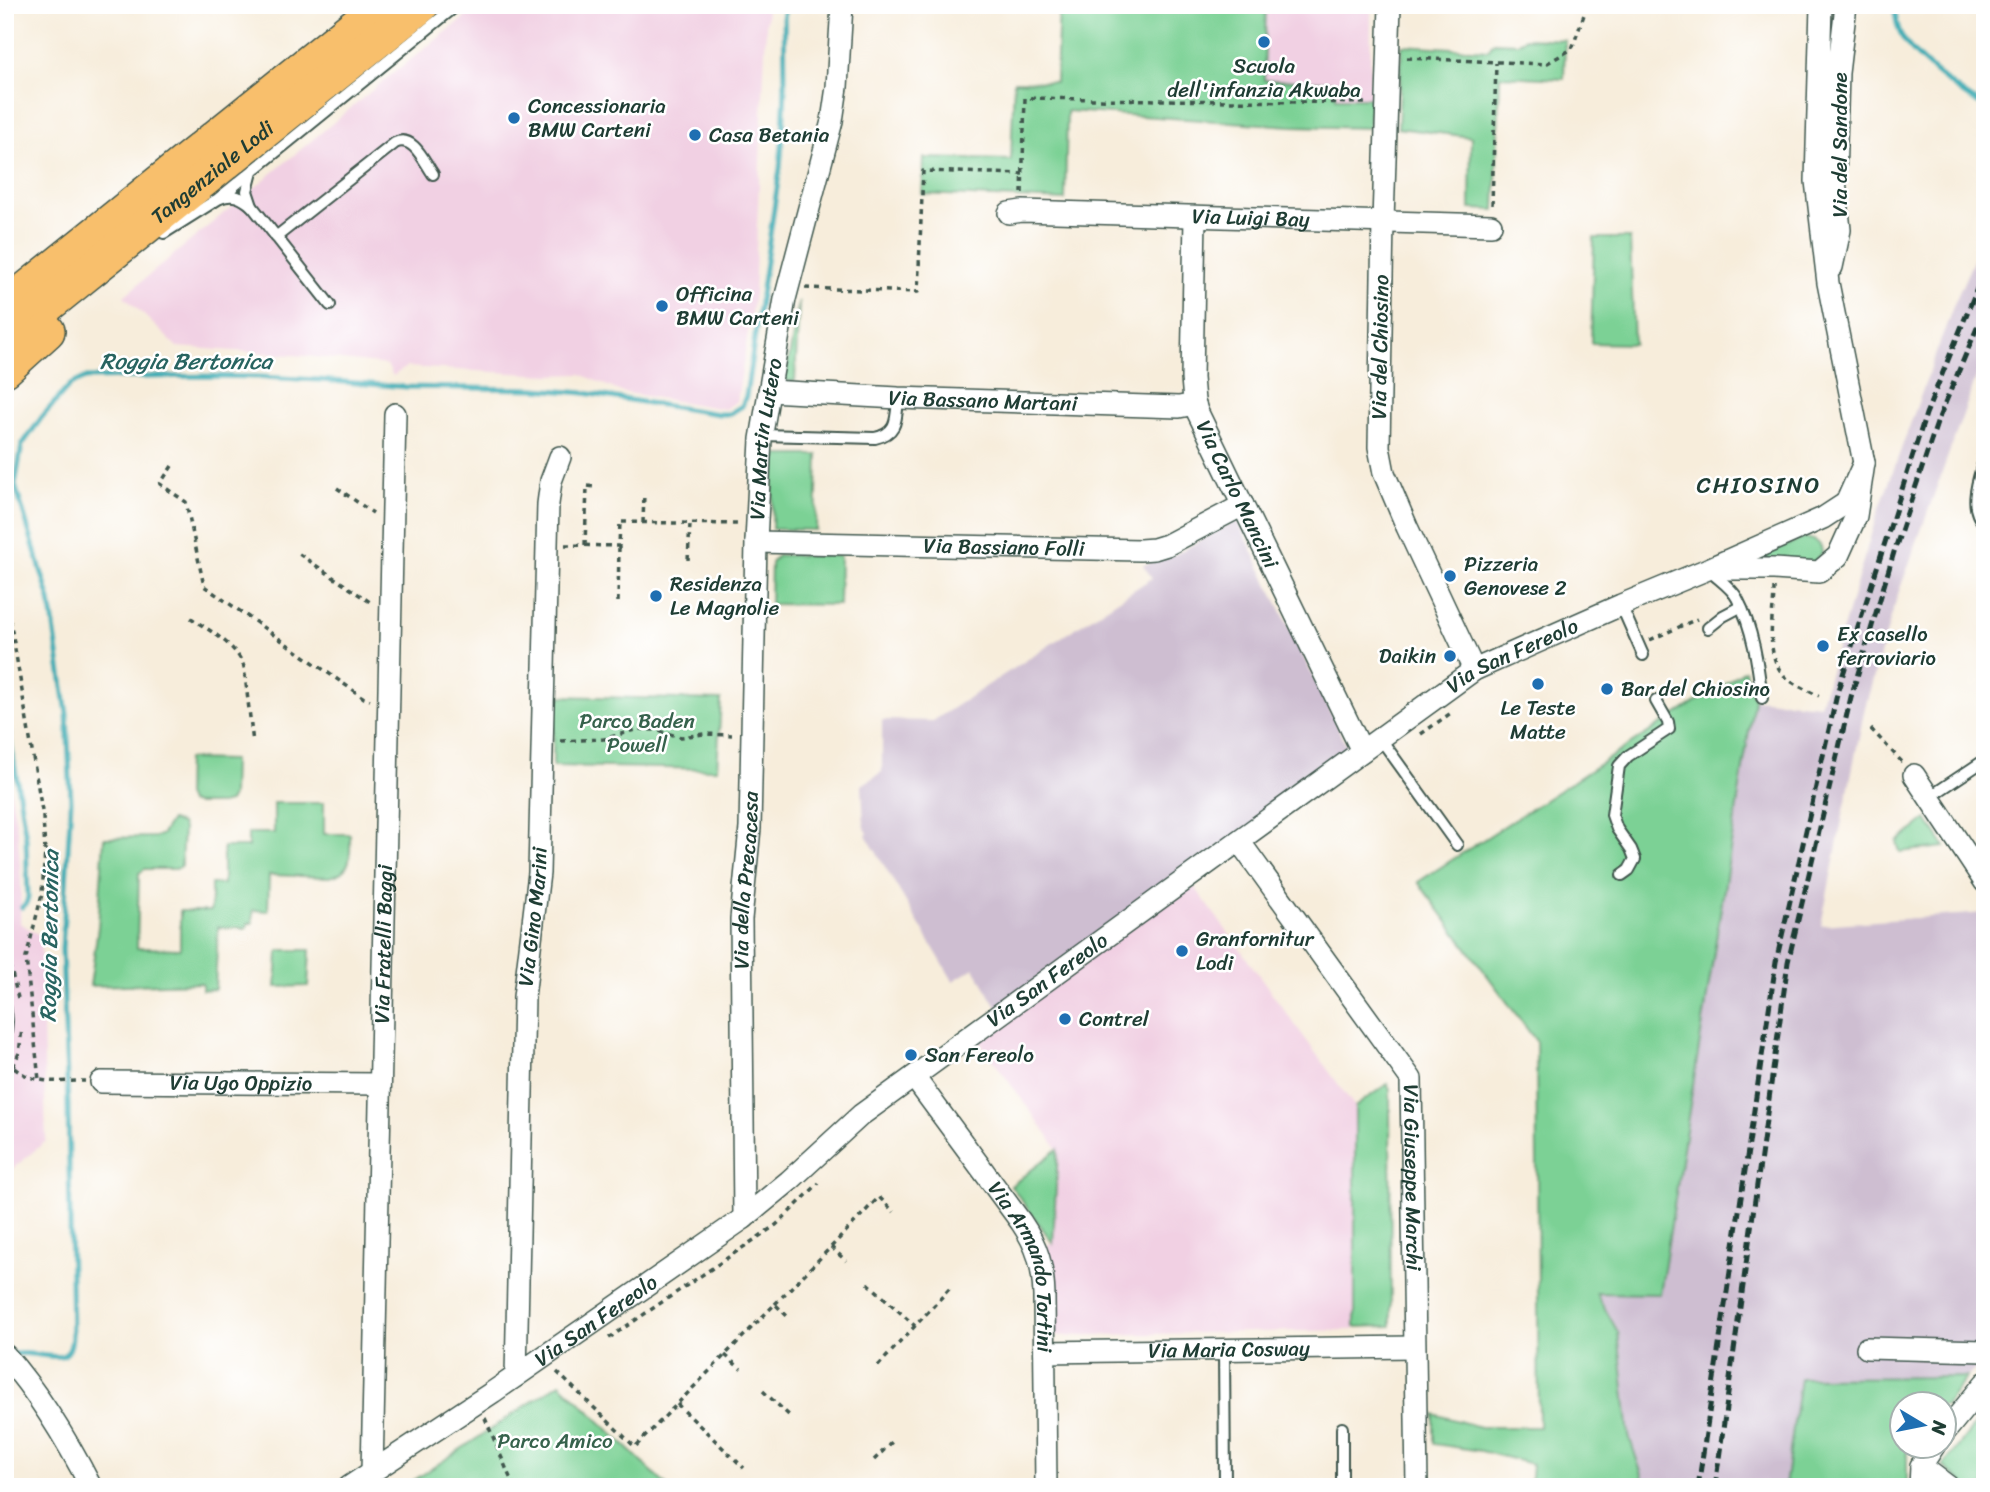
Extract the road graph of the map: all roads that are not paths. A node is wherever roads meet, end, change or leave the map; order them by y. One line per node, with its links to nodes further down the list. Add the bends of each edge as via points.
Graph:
1 (381, 5): 18 (highway)
2 (421, 5): 17 (highway, Tangenziale Lodi)
3 (457, 5): 8 (lane)
4 (842, 5): 25 (street, Via Martin Lutero, via 832,121 788,288)
5 (1390, 5): 14 (street, Via del Chiosino)
6 (1821, 5): 19 (street, Via del Sandone, via 1816,181)
7 (1846, 5): 19 (street, Via del Sandone, via 1838,73 1835,180 1840,230)
8 (252, 171): 10 (lane); 11 (lane, via 247,191)
9 (433, 174): 16 (lane, via 413,146 401,140)
10 (218, 199): 11 (lane, via 232,195); 17 (lane, via 148,242)
11 (252, 206): 16 (lane)
12 (1015, 212): 13 (street, Via Luigi Bay)
13 (1195, 217): 14 (street, Via Luigi Bay); 27 (street, Via Carlo Mancini)
14 (1383, 220): 15 (street, Via Luigi Bay); 43 (street, Via del Chiosino, via 1381,460)
15 (1491, 225)
16 (276, 237): 21 (lane)
17 (110, 257): 23 (highway, Tangenziale Lodi); 24 (highway, via 90,290)
18 (64, 261): 20 (highway, via 38,265); 22 (highway)
19 (1828, 283): 32 (street, Via del Sandone)
20 (5, 286)
21 (330, 305)
22 (5, 307)
23 (5, 340)
24 (5, 369)
25 (769, 391): 26 (street, Via Bassano Martani); 29 (street, Via Martin Lutero)
26 (898, 398): 27 (street, Via Bassano Martani); 29 (lane, via 894,427 883,436)
27 (1195, 404): 33 (street, Via Carlo Mancini)
28 (395, 414): 59 (street, Via Fratelli Baggi)
29 (762, 435): 36 (street, Via Martin Lutero)
30 (1985, 456): 34 (lane, via 1975,509)
31 (560, 457): 67 (street, Via Gino Marini, via 549,492 539,873 524,997)
32 (1864, 463): 35 (street, Via San Fereolo, via 1846,503); 37 (street, Via del Sandone, via 1856,516 1838,556)
33 (1243, 505): 36 (street, Via Bassiano Folli, via 1167,545 1140,550); 47 (street, Via Carlo Mancini)
34 (1985, 524)
35 (1805, 525): 37 (street, via 1824,530 1832,539); 38 (street, Via San Fereolo)
36 (757, 533): 60 (street, Via della Precacesa, via 750,828 741,919)
37 (1829, 564): 38 (street, via 1819,572)
38 (1708, 569): 39 (street, Via San Fereolo); 40 (lane, via 1736,596)
39 (1621, 605): 42 (lane); 43 (street, Via San Fereolo)
40 (1740, 607): 41 (lane); 44 (lane)
41 (1708, 628)
42 (1643, 655)
43 (1474, 670): 46 (street, Via San Fereolo)
44 (1762, 698)
45 (1656, 701): 53 (lane, via 1669,729 1619,766 1612,815 1635,859)
46 (1385, 746): 47 (street, Via San Fereolo); 52 (lane)
47 (1362, 751): 51 (street, Via San Fereolo)
48 (1985, 760): 50 (lane)
49 (1914, 775): 50 (street)
50 (1928, 798): 54 (street)
51 (1239, 841): 57 (street, Via San Fereolo); 61 (street, Via Giuseppe Marchi, via 1411,1079)
52 (1457, 845)
53 (1622, 875)
54 (1985, 882)
55 (5, 1005): 56 (lane)
56 (5, 1043)
57 (914, 1077): 60 (street, Via San Fereolo, via 861,1115); 64 (street, Via Armando Tortini, via 1032,1238 1043,1278)
58 (101, 1082): 59 (street, Via Ugo Oppizio)
59 (380, 1084): 72 (street, Via Fratelli Baggi)
60 (744, 1218): 67 (street, Via San Fereolo)
61 (1414, 1347): 63 (street, Via Maria Cosway); 79 (street, Via Giuseppe Marchi)
62 (1867, 1348): 65 (street)
63 (1224, 1349): 64 (street, Via Maria Cosway); 77 (lane)
64 (1045, 1352): 76 (street, Via Armando Tortini)
65 (1985, 1352)
66 (9, 1359): 74 (street, via 60,1430)
67 (516, 1376): 72 (street, Via San Fereolo)
68 (1985, 1383): 69 (street)
69 (1958, 1416)
70 (1342, 1428): 78 (lane)
71 (1928, 1460): 73 (street)
72 (372, 1472): 75 (street, Via San Fereolo)
73 (1921, 1476): 80 (street)
74 (91, 1487)
75 (349, 1487)
76 (1046, 1487)
77 (1225, 1487)
78 (1342, 1487)
79 (1417, 1487)
80 (1949, 1487)

